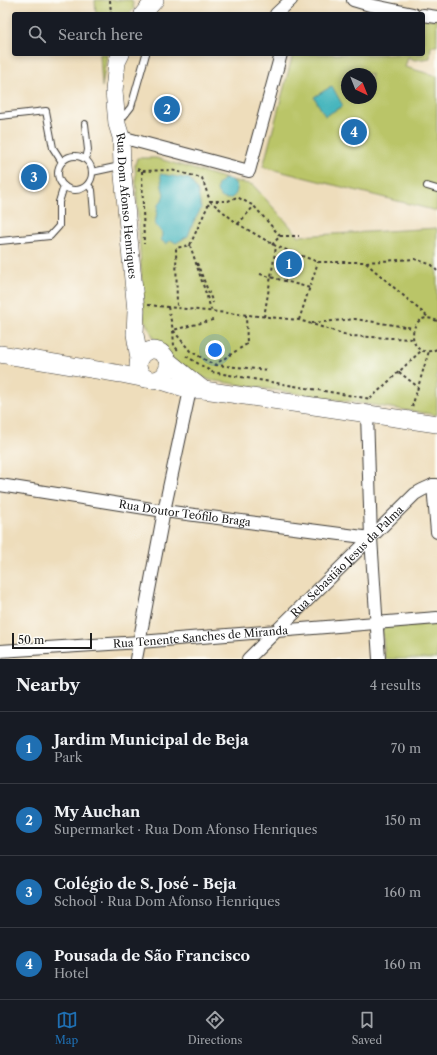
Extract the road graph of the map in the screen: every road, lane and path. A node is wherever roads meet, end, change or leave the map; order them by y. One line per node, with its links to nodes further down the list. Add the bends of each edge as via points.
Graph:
1 (110, 0): 5 (path)
2 (155, 0): 6 (main road)
3 (291, 0): 7 (street)
4 (353, 0): 8 (street)
5 (111, 12)
6 (145, 12)
7 (278, 12)
8 (403, 12)
9 (425, 16): 10 (street)
10 (437, 17)
11 (120, 56): 16 (main road, Rua Dom Afonso Henriques, via 114,91)
12 (145, 56): 16 (lane, via 131,107)
13 (280, 56): 16 (street, via 249,171)
14 (0, 116): 18 (lane, via 46,111 53,148)
15 (85, 124): 17 (lane, via 88,150)
16 (119, 131): 19 (main road, Rua Dom Afonso Henriques)
17 (86, 159): 18 (lane, via 71,156); 21 (lane)
18 (62, 162): 23 (lane, via 58,172)
19 (122, 165): 20 (path); 21 (lane); 47 (main road, Rua Dom Afonso Henriques)
20 (142, 171): 26 (path, via 171,170 202,178); 36 (path)
21 (92, 172): 22 (lane)
22 (88, 185): 23 (lane, via 79,190); 28 (lane, via 92,190)
23 (64, 186): 32 (lane, via 59,226 50,236)
24 (427, 186): 25 (lane)
25 (437, 189)
26 (210, 201): 27 (path, via 228,201 237,197); 29 (path); 33 (path)
27 (254, 206): 29 (path); 30 (path)
28 (94, 213)
29 (238, 224): 34 (path)
30 (280, 236): 31 (path); 34 (path)
31 (299, 236)
32 (0, 241)
33 (190, 245): 44 (path); 46 (path, via 176,248); 48 (path)
34 (272, 245): 35 (path)
35 (276, 246): 37 (path); 41 (path)
36 (144, 247)
37 (318, 262): 38 (path); 42 (path)
38 (365, 262): 39 (path, via 415,259 432,265); 51 (path)
39 (437, 271)
40 (260, 274): 41 (path)
41 (270, 277): 42 (path); 50 (path)
42 (310, 288): 53 (path)
43 (147, 298): 45 (path, via 148,305)
44 (213, 303)
45 (168, 307): 46 (path); 57 (path)
46 (177, 308): 48 (path)
47 (136, 312): 63 (main road, via 146,336); 65 (main road, Rua Dom Afonso Henriques)
48 (212, 312): 49 (path)
49 (246, 315): 50 (path); 66 (path, via 247,344)
50 (264, 317): 53 (path)
51 (428, 318): 54 (path); 56 (path, via 420,321)
52 (213, 320): 57 (path)
53 (299, 320): 55 (path)
54 (437, 321)
55 (311, 323): 56 (path, via 354,319); 58 (path, via 350,336)
56 (414, 328): 58 (path)
57 (173, 330): 63 (path, via 174,346); 66 (path, via 190,351)
58 (412, 339): 60 (path)
59 (437, 349): 61 (path)
60 (422, 350): 61 (path); 68 (path)
61 (429, 351): 71 (path)
62 (0, 354): 69 (main road)
63 (168, 354): 65 (main road, via 154,350 145,352); 70 (main road, via 166,374); 72 (main road)
64 (184, 355): 73 (path, via 212,372)
65 (138, 361): 69 (main road); 70 (main road, via 140,374)
66 (214, 365): 67 (path)
67 (268, 370)
68 (399, 372): 71 (path); 73 (path)
69 (125, 374): 70 (main road)
70 (152, 379): 72 (main road)
71 (418, 387): 74 (path, via 412,407)
72 (197, 390): 73 (main road); 78 (street)
73 (371, 405): 75 (main road); 80 (street)
74 (418, 408)
75 (437, 424)
76 (0, 485): 78 (street, Rua Doutor Teófilo Braga)
77 (435, 485): 79 (street); 80 (street, Rua Sebastião Jesus da Palma, via 415,494)
78 (164, 511): 80 (street, Rua Doutor Teófilo Braga); 84 (street)
79 (437, 532)
80 (371, 538): 82 (street); 83 (street, Rua Sebastião Jesus da Palma)
81 (437, 618): 82 (street, Rua Tenente Sanches de Miranda)
82 (377, 623): 83 (street, Rua Tenente Sanches de Miranda); 88 (street)
83 (277, 631): 84 (street, Rua Tenente Sanches de Miranda); 87 (street, Rua Sebastião Jesus da Palma)
84 (140, 642): 85 (street, Rua Tenente Sanches de Miranda); 86 (street)
85 (0, 651)
86 (136, 659)
87 (248, 659)
88 (379, 659)

